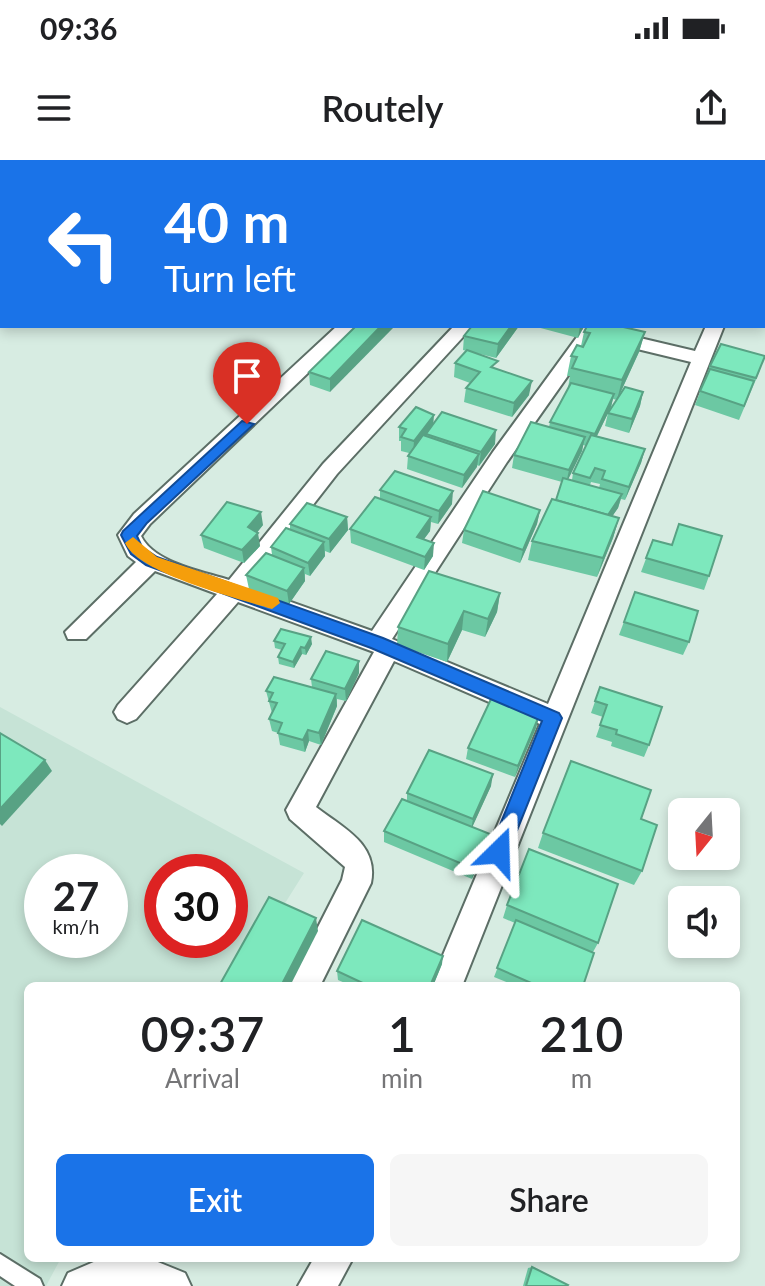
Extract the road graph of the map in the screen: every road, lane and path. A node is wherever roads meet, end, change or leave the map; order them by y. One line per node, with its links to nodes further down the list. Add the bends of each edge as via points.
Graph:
1 (346, 328): 6 (street, via 135,527 129,535 136,550)
2 (462, 328): 7 (street, via 330,469)
3 (714, 328): 5 (street)
4 (592, 329): 5 (street); 9 (street, via 500,457)
5 (700, 358): 11 (street)
6 (151, 561): 7 (street); 8 (street)
7 (235, 589): 9 (street); 10 (street)
8 (77, 632)
9 (383, 646): 11 (street); 12 (street, via 300,810 353,853 360,866)
10 (127, 712)
11 (553, 718): 13 (street)
12 (306, 982)
13 (448, 982)
14 (332, 1262): 19 (street)
15 (0, 1264): 17 (lane)
16 (164, 1273): 18 (street, via 107,1273)
17 (33, 1286)
18 (81, 1286)
19 (317, 1286)

